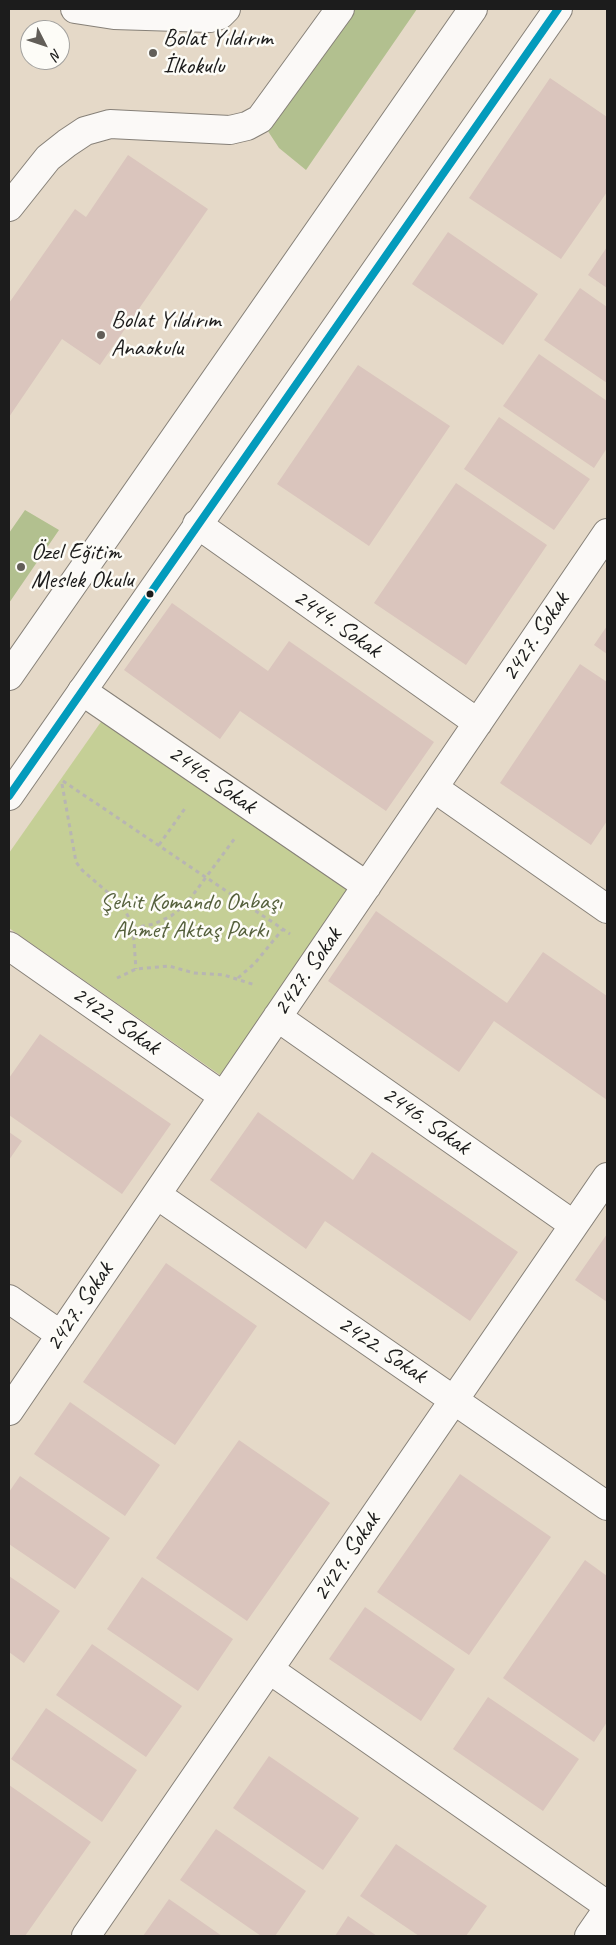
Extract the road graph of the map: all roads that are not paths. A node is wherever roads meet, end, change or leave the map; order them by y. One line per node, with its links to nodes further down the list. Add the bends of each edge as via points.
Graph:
1 (75, 9): 2 (street, via 114,15 210,18)
2 (226, 9)
3 (340, 9): 6 (street, via 260,119 230,130 110,124 85,131 48,158)
4 (473, 9): 9 (street)
5 (558, 9): 7 (street)
6 (9, 207)
7 (197, 524): 10 (street); 11 (street, 2444. Sokak)
8 (607, 533): 11 (street, 2427. Sokak)
9 (9, 676)
10 (82, 691): 13 (street); 14 (street, 2446. Sokak)
11 (478, 723): 12 (street, 2427. Sokak)
12 (434, 788): 14 (street, 2427. Sokak); 15 (street)
13 (9, 796)
14 (367, 886): 17 (street, 2427. Sokak)
15 (607, 909)
16 (9, 946): 18 (street, 2422. Sokak)
17 (282, 1010): 18 (street, 2427. Sokak); 21 (street, 2446. Sokak)
18 (223, 1096): 20 (street, 2427. Sokak)
19 (607, 1177): 21 (street, 2429. Sokak)
20 (156, 1195): 23 (street, 2427. Sokak); 24 (street, 2422. Sokak)
21 (574, 1225): 24 (street, 2429. Sokak)
22 (9, 1298): 23 (street)
23 (60, 1335): 25 (street, 2427. Sokak)
24 (455, 1400): 26 (street, 2422. Sokak); 27 (street, 2429. Sokak)
25 (9, 1411)
26 (607, 1506)
27 (270, 1670): 28 (street); 30 (street, 2429. Sokak)
28 (607, 1905)
29 (607, 1910): 31 (street)
30 (86, 1936)
31 (589, 1936)

